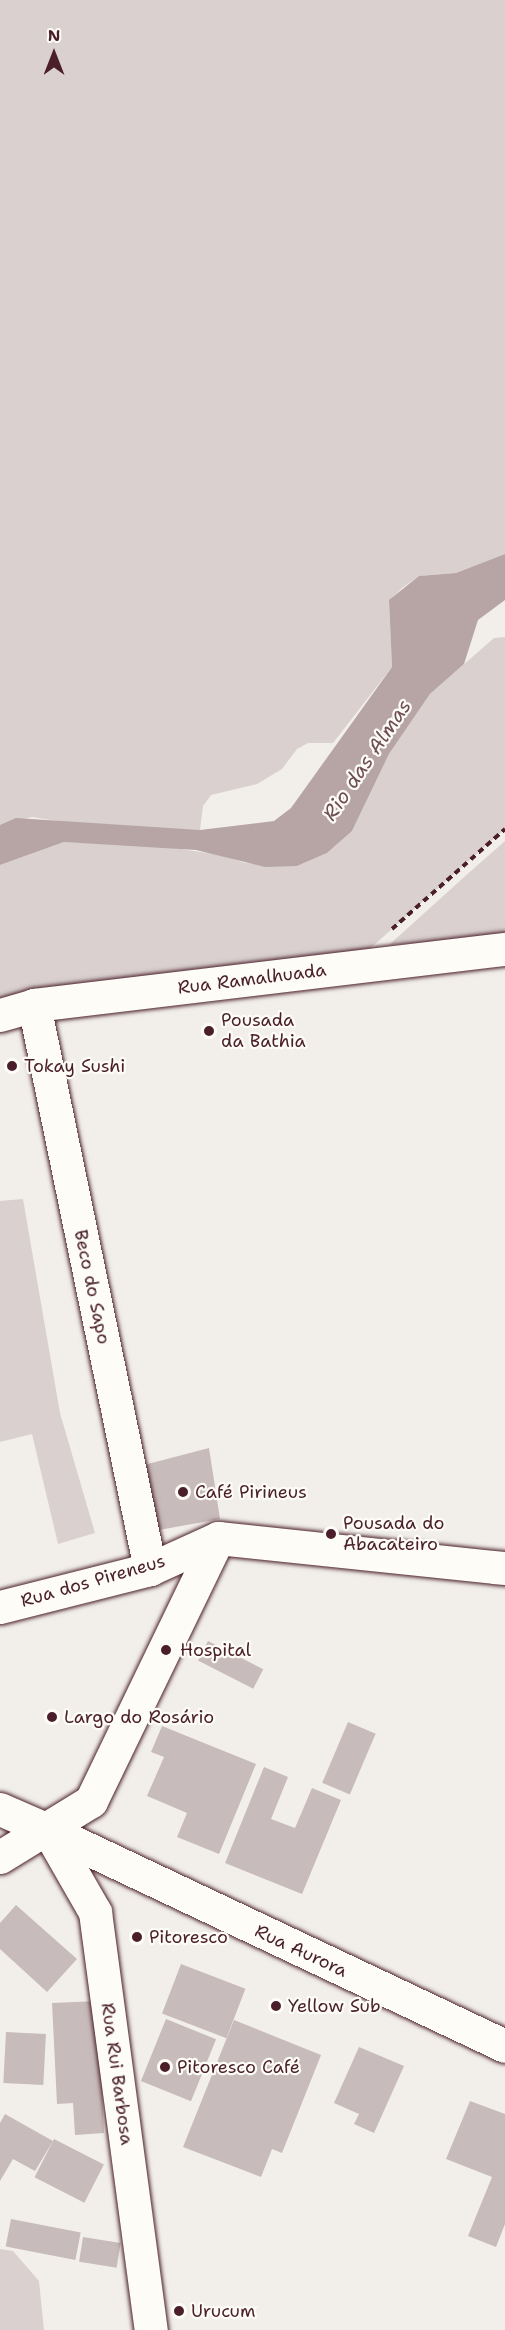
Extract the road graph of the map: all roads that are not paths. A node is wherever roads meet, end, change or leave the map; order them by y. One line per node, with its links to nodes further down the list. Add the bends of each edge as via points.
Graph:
1 (505, 949): 2 (street, Rua Ramalhuada)
2 (34, 1005): 3 (street, Rua Ramalhuada); 6 (street, Beco do Sapo)
3 (0, 1015)
4 (218, 1538): 5 (street); 6 (street, Rua dos Pireneus); 9 (street, via 91,1801)
5 (505, 1568)
6 (150, 1569): 7 (street, Rua dos Pireneus)
7 (0, 1607)
8 (0, 1809): 9 (street, Rua Aurora)
9 (48, 1830): 10 (street); 11 (street, Rua Aurora); 12 (street, Rua Rui Barbosa)
10 (0, 1857)
11 (174, 1892): 12 (street, via 129,1884 110,1894); 13 (street, Rua Aurora)
12 (95, 1912): 14 (street, Rua Rui Barbosa)
13 (505, 2046)
14 (152, 2330)

